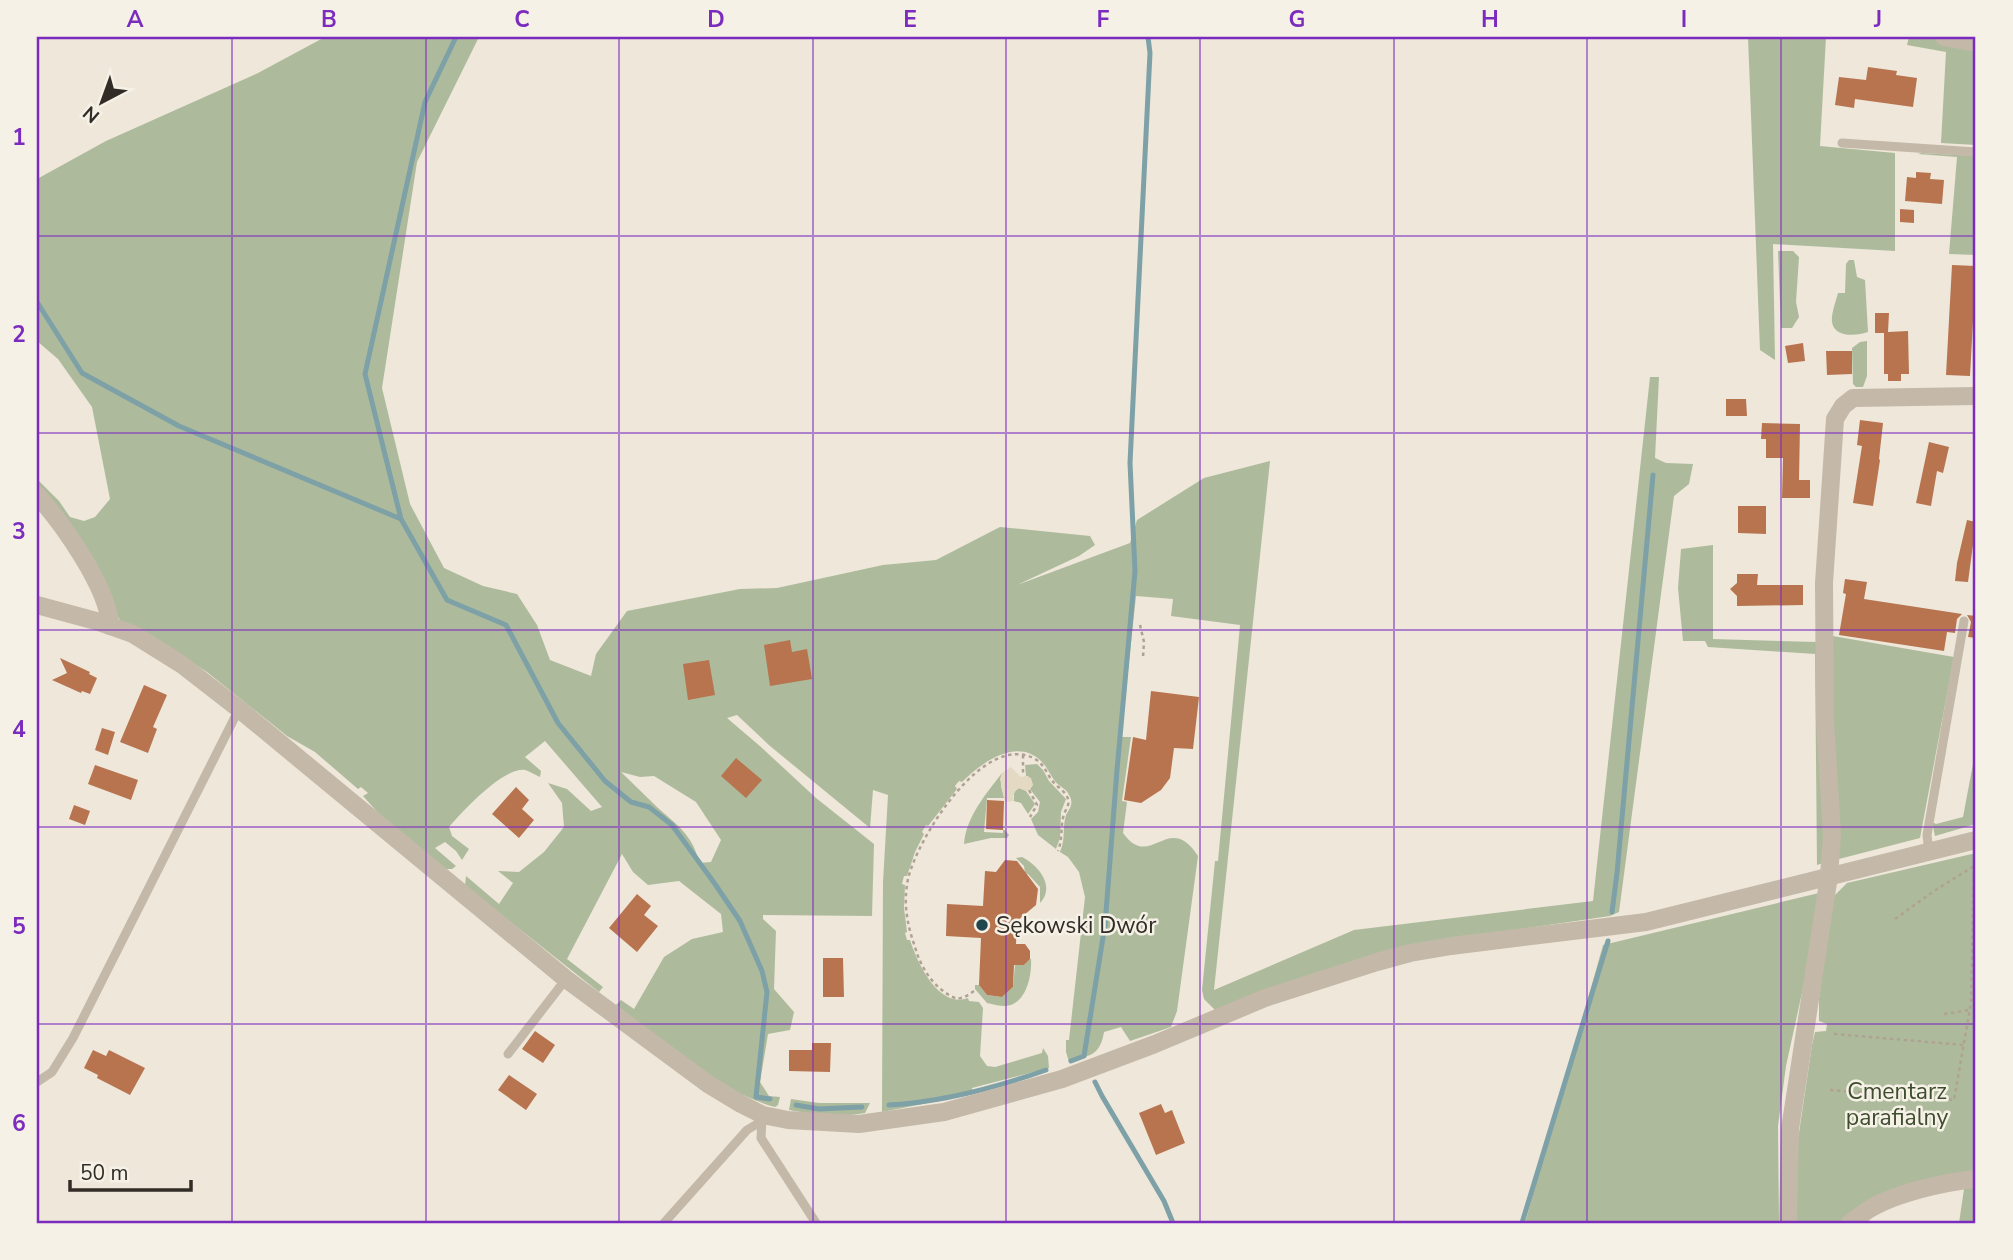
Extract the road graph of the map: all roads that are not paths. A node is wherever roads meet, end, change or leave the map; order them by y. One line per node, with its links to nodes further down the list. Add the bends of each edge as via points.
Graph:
1 (1944, 37): 2 (street)
2 (1976, 43)
3 (1843, 142): 4 (lane)
4 (1976, 152)
5 (1976, 396): 13 (street, via 1853,398 1835,418 1824,583 1832,835)
6 (37, 495): 9 (street, via 96,581 110,614)
7 (37, 606): 9 (street)
8 (1964, 621): 12 (lane, via 1927,835)
9 (110, 626): 10 (street, via 133,634 181,664)
10 (239, 709): 14 (street); 16 (lane, via 73,1038 52,1072)
11 (1973, 846): 12 (street)
12 (1929, 852): 13 (street)
13 (1829, 876): 17 (street, via 1646,922 1451,946 1388,959 1265,998 1062,1079 944,1112 859,1124); 21 (street, via 1790,1129)
14 (566, 979): 15 (lane); 17 (street, via 708,1084)
15 (508, 1054)
16 (37, 1082)
17 (762, 1118): 19 (lane); 20 (lane, via 761,1138)
18 (1976, 1179): 22 (street, via 1891,1199)
19 (664, 1223)
20 (816, 1223)
21 (1788, 1223)
22 (1850, 1223)

